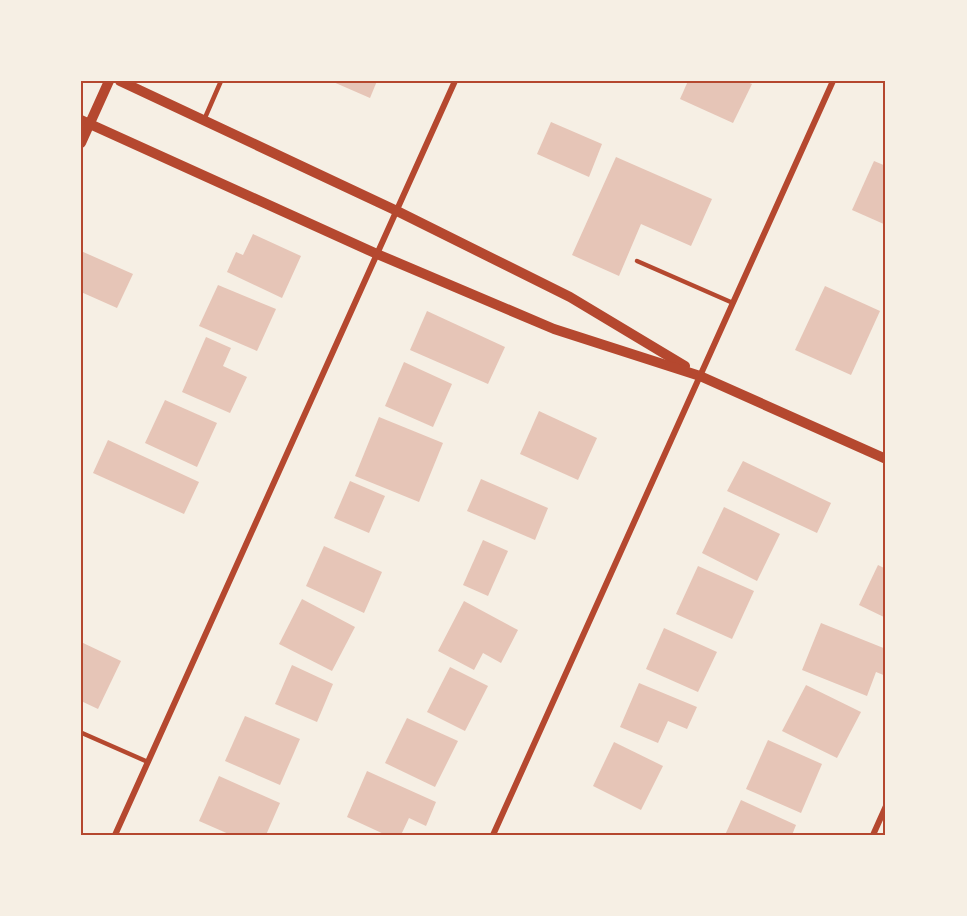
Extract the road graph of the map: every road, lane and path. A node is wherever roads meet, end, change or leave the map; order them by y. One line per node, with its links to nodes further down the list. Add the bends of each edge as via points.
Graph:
1 (109, 81): 7 (street)
2 (120, 81): 6 (street)
3 (221, 81): 6 (lane)
4 (455, 81): 9 (street)
5 (833, 81): 12 (street)
6 (204, 120): 9 (street)
7 (85, 122): 8 (street); 10 (street)
8 (81, 143)
9 (397, 211): 10 (street); 13 (street, via 570,297)
10 (377, 254): 13 (street, via 554,329); 16 (street)
11 (637, 261): 12 (lane)
12 (733, 303): 13 (street)
13 (700, 376): 14 (street); 19 (street)
14 (886, 459)
15 (82, 733): 16 (lane)
16 (148, 763): 18 (street)
17 (886, 806): 20 (street)
18 (115, 835)
19 (493, 835)
20 (873, 835)

